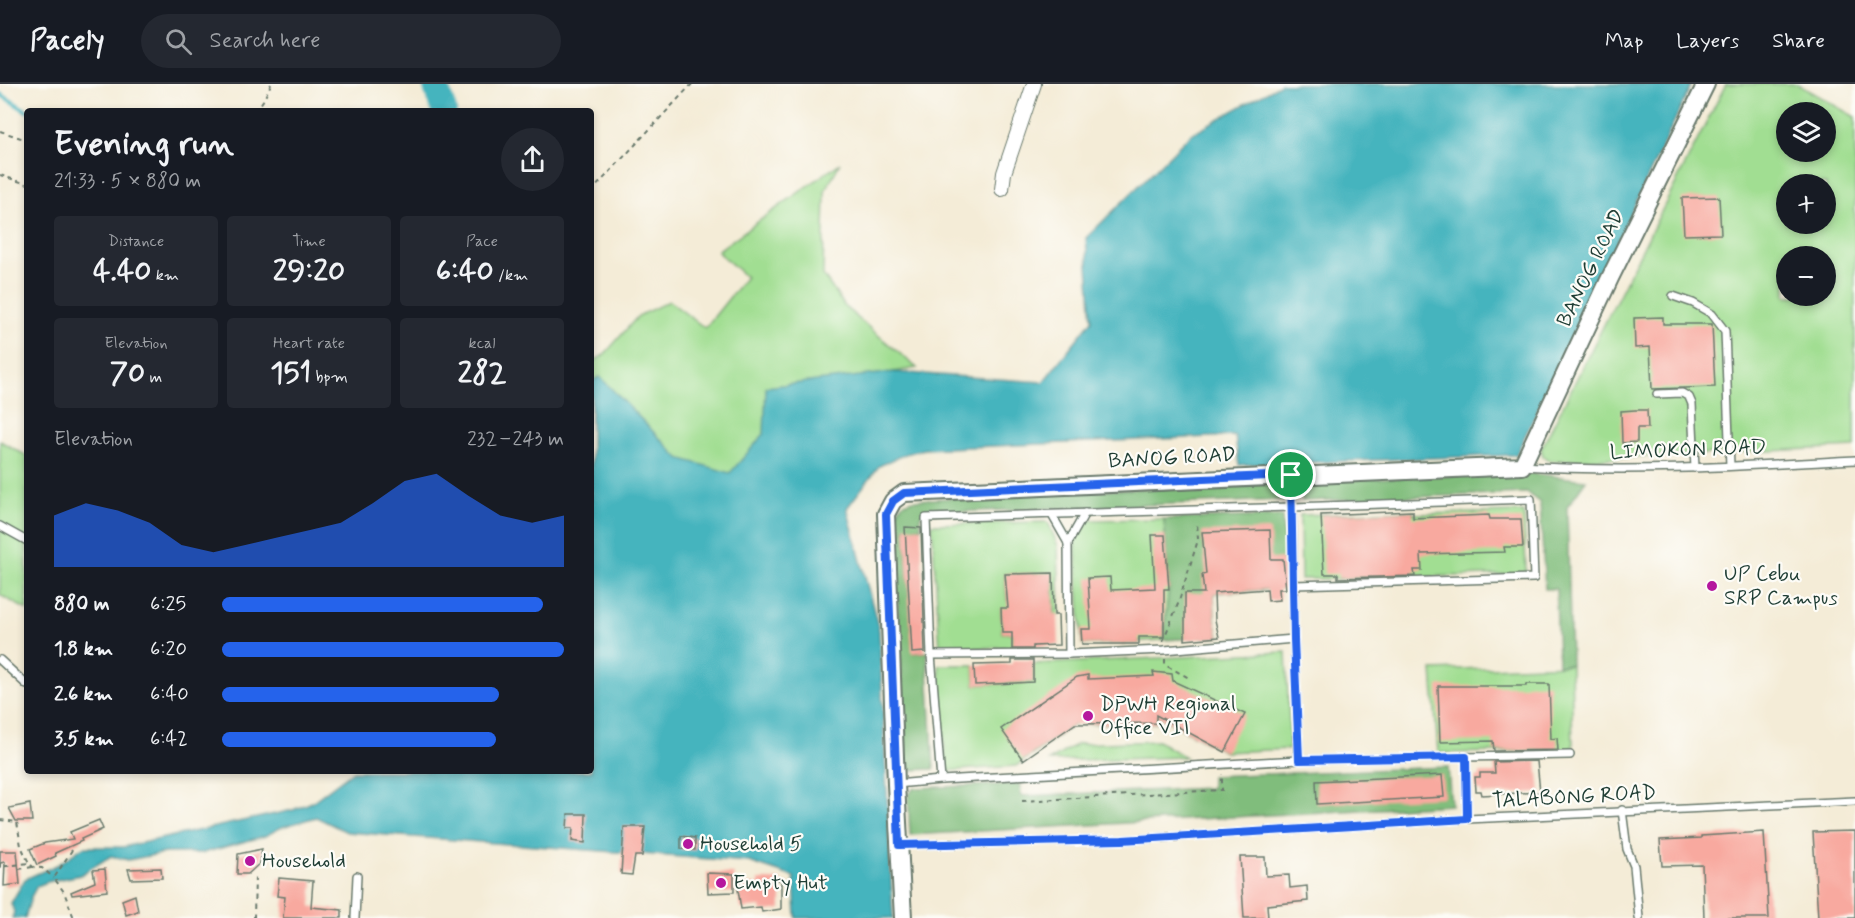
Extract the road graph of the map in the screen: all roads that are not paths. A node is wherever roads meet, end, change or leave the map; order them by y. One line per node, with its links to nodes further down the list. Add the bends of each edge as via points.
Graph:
1 (1034, 84): 3 (street)
2 (1706, 84): 7 (street, BANOG ROAD)
3 (1002, 189)
4 (1673, 296): 8 (lane, via 1712,314 1725,331)
5 (1657, 394): 9 (lane, via 1682,393 1689,397)
6 (1855, 460): 8 (lane, LIMOKON ROAD)
7 (1522, 466): 9 (lane, LIMOKON ROAD, via 1579,470); 10 (street, BANOG ROAD)
8 (1730, 466): 9 (lane, LIMOKON ROAD)
9 (1695, 468)
10 (1291, 475): 11 (lane); 27 (street, BANOG ROAD, via 904,493 893,501 886,514)
11 (1292, 507): 12 (lane); 17 (lane); 17 (lane, via 1530,500 1534,578)
12 (1085, 513): 13 (lane); 16 (lane)
13 (1052, 515): 16 (lane); 20 (lane, via 926,518)
14 (0, 526): 15 (lane)
15 (24, 539)
16 (1068, 543): 19 (lane)
17 (1294, 585): 18 (lane)
18 (1294, 639): 19 (lane); 25 (lane)
19 (1069, 654): 20 (lane)
20 (931, 655): 26 (lane)
21 (0, 660): 22 (lane)
22 (24, 682)
23 (1570, 755): 24 (lane)
24 (1466, 757): 25 (lane); 30 (lane)
25 (1299, 760): 26 (lane)
26 (941, 780): 27 (lane)
27 (896, 784): 31 (street, BANOG ROAD)
28 (1855, 801): 29 (lane, TALABONG ROAD)
29 (1622, 810): 30 (lane, TALABONG ROAD); 35 (lane, via 1627,849 1634,866)
30 (1467, 819): 31 (lane, TALABONG ROAD, via 1122,840)
31 (899, 845): 34 (street, BANOG ROAD)
32 (357, 876): 33 (lane)
33 (355, 918)
34 (903, 918)
35 (1639, 918)

